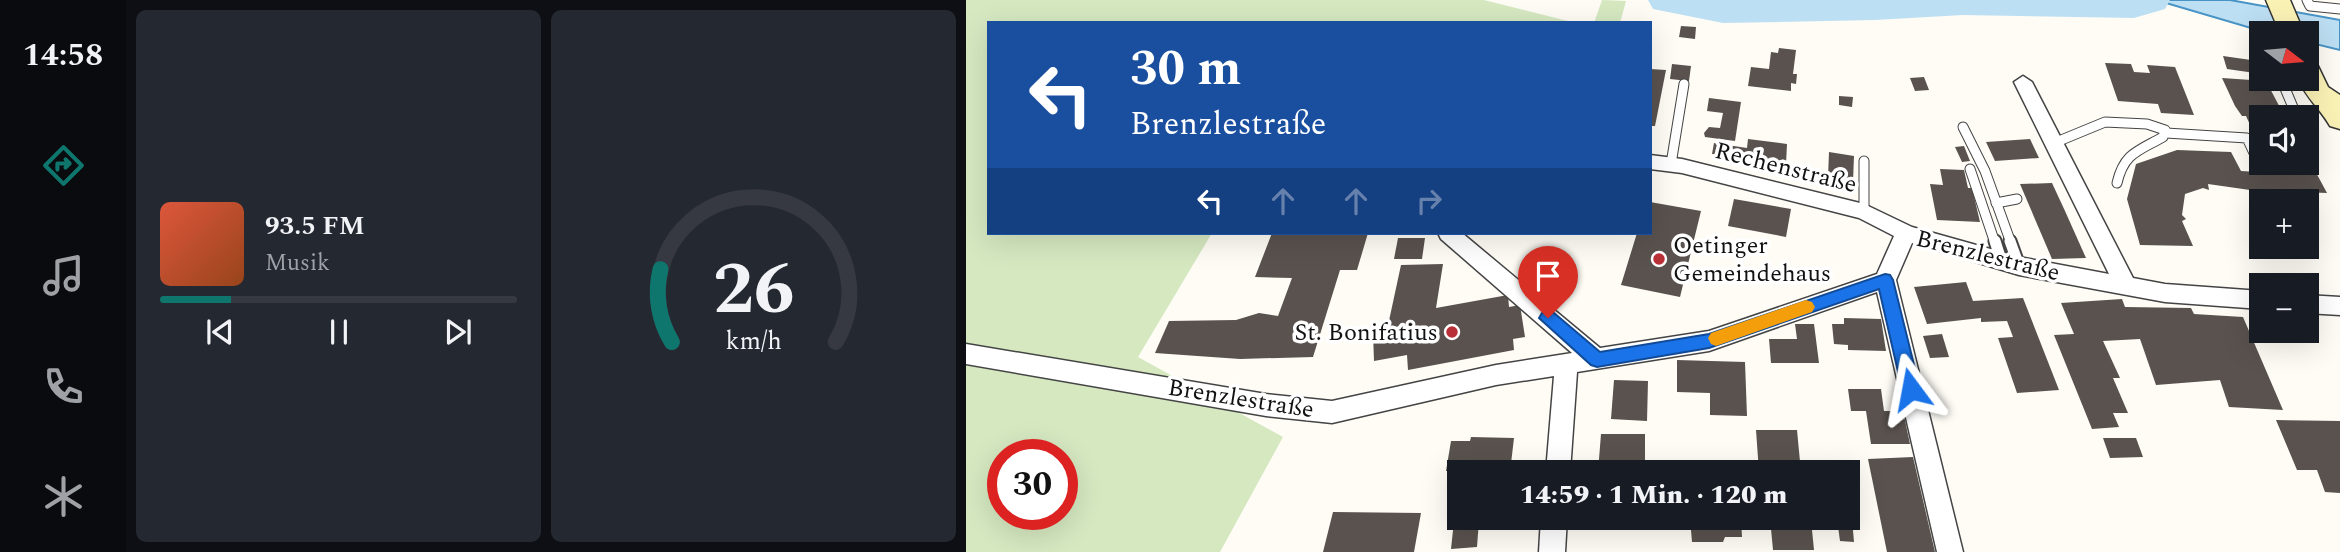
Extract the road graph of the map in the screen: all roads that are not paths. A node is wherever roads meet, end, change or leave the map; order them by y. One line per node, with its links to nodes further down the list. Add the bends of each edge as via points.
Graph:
1 (2278, 0): 4 (street)
2 (2307, 0): 3 (lane, via 2310,6)
3 (2340, 9)
4 (2287, 21)
5 (2024, 82): 15 (street)
6 (1684, 84): 18 (lane)
7 (2286, 91): 9 (lane, via 2295,112)
8 (2310, 91): 9 (street)
9 (2312, 103): 10 (street, via 2332,103); 13 (street, via 2326,129)
10 (2340, 119)
11 (1963, 127): 22 (lane)
12 (2166, 133): 14 (lane, via 2247,138); 15 (lane, via 2147,124 2105,122); 20 (lane, via 2120,166)
13 (2340, 138)
14 (2249, 142)
15 (2054, 143): 28 (street)
16 (1864, 161): 23 (lane)
17 (1652, 162): 18 (street, Rechenstraße)
18 (1671, 164): 23 (street, Rechenstraße)
19 (1970, 169): 26 (lane)
20 (2117, 183)
21 (2017, 199): 22 (lane)
22 (1996, 203): 26 (lane)
23 (1864, 212): 24 (street, Rechenstraße)
24 (1906, 233): 26 (street, Brenzlestraße); 27 (street, Brenzlestraße)
25 (1450, 235): 33 (street)
26 (2010, 263): 28 (street, Brenzlestraße)
27 (1885, 280): 33 (street, Brenzlestraße, via 1709,341); 38 (street)
28 (2126, 286): 29 (street, Brenzlestraße)
29 (2249, 299)
30 (2319, 305): 31 (street)
31 (2340, 306)
32 (966, 354): 34 (street, Brenzlestraße, via 1332,412)
33 (1597, 360): 34 (street, Brenzlestraße)
34 (1566, 363): 35 (street)
35 (1559, 460)
36 (1553, 530): 37 (street)
37 (1552, 552)
38 (1950, 552)

